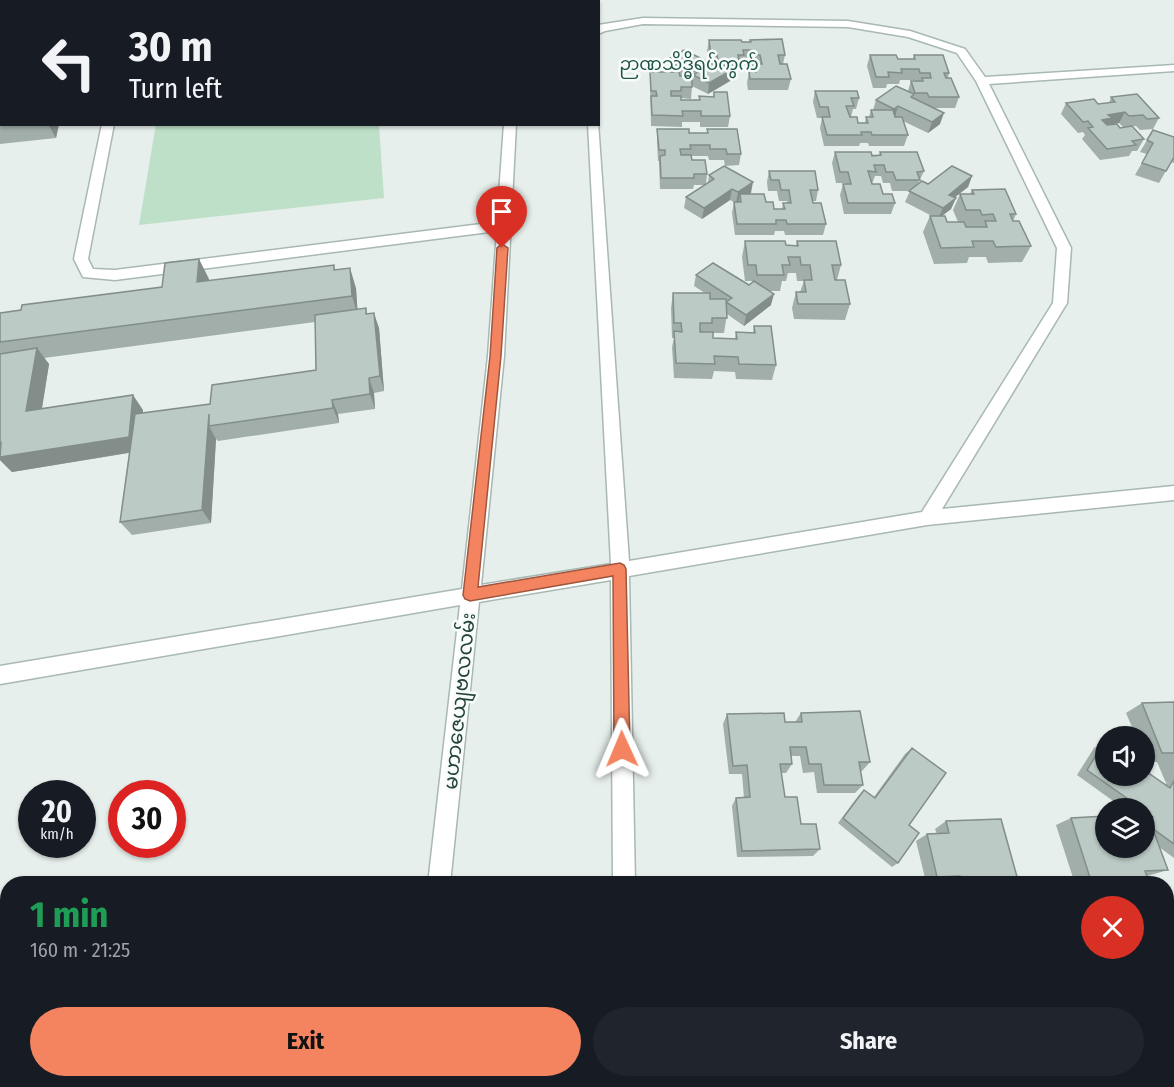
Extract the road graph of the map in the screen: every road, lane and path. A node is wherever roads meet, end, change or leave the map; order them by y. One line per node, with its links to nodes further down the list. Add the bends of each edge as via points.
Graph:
1 (600, 29): 3 (street, via 643,21 848,24 910,34 961,51)
2 (1174, 68): 3 (street)
3 (982, 81): 9 (street, via 1064,248 1060,303)
4 (108, 126): 7 (street, via 81,259 88,274 115,275)
5 (510, 126): 7 (street, မဟာဇေယျဗလလမ်း)
6 (594, 126): 10 (street)
7 (504, 226): 11 (street, မဟာဇေယျဗလလမ်း)
8 (1174, 494): 9 (street)
9 (927, 518): 10 (street)
10 (620, 569): 11 (street); 14 (street)
11 (470, 595): 12 (street); 13 (street, မဟာဇေယျဗလလမ်း)
12 (0, 675)
13 (440, 876)
14 (624, 876)

